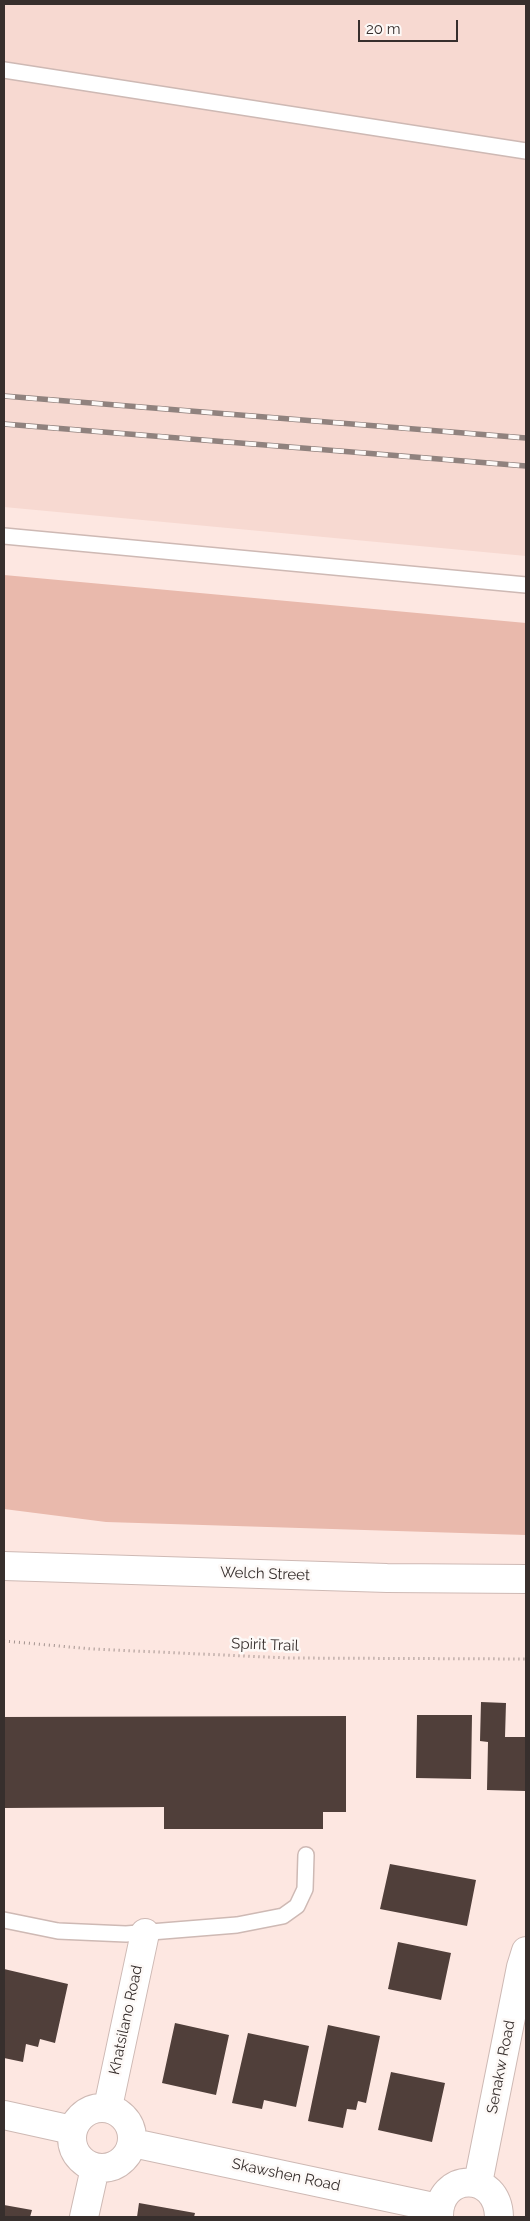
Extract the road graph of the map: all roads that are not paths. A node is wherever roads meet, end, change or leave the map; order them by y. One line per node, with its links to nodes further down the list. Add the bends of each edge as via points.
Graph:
1 (4, 70): 2 (lane)
2 (526, 151)
3 (4, 536): 4 (lane)
4 (526, 585)
5 (4, 1566): 6 (street, Welch Street)
6 (526, 1579)
7 (306, 1854): 9 (lane, via 305,1889 297,1906 283,1916 237,1925)
8 (4, 1920): 9 (lane, via 58,1931)
9 (145, 1932): 11 (street, Khatsilano Road)
10 (526, 1951): 16 (street, Senakw Road, via 520,1967)
11 (108, 2107): 13 (street, via 96,2107 85,2112); 14 (street, via 122,2114 131,2127)
12 (4, 2115): 13 (street)
13 (72, 2130): 15 (street, via 76,2153)
14 (133, 2143): 15 (street, via 119,2164); 17 (street, Skawshen Road)
15 (95, 2168): 18 (street)
16 (478, 2183): 17 (street, via 465,2182 453,2187 443,2196); 19 (street, via 491,2191 499,2204)
17 (438, 2212)
18 (84, 2217)
19 (499, 2217)

